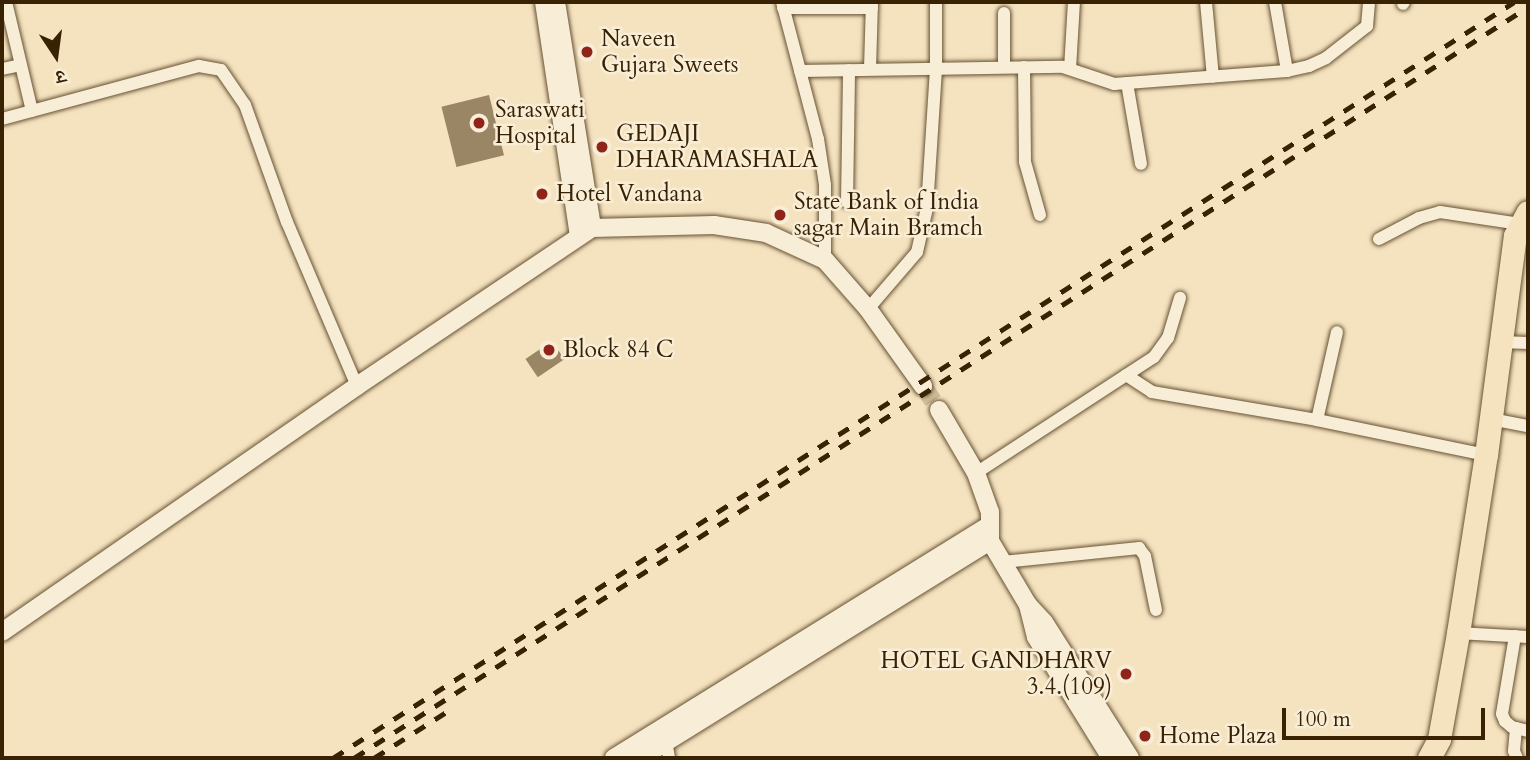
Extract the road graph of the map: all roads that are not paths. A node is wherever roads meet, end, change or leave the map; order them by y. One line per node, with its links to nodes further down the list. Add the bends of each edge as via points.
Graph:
1 (6, 2): 12 (street)
2 (544, 2): 30 (main road)
3 (556, 2): 30 (main road)
4 (936, 2): 15 (street)
5 (1074, 2): 18 (street)
6 (1206, 2): 22 (street)
7 (1275, 2): 21 (street)
8 (1369, 2): 21 (street, via 1367,26 1326,58)
9 (782, 5): 10 (street); 20 (street)
10 (872, 5): 17 (street)
11 (1004, 13): 13 (street)
12 (21, 65): 16 (street); 24 (street)
13 (1004, 67): 14 (street); 15 (street)
14 (1024, 67): 18 (street); 28 (street, via 1025,162)
15 (936, 68): 17 (street); 34 (street, via 927,208 916,252)
16 (2, 69)
17 (870, 69): 19 (street)
18 (1070, 69): 23 (street, via 1114,84)
19 (849, 70): 20 (street); 27 (street)
20 (800, 71): 32 (street, via 825,185)
21 (1287, 71): 22 (street)
22 (1213, 77): 23 (street)
23 (1127, 83): 26 (street)
24 (32, 111): 25 (street); 39 (street, via 199,66 221,70 245,105 287,222)
25 (2, 120)
26 (1141, 164)
27 (847, 202)
28 (1040, 215)
29 (1524, 218): 31 (street, via 1440,212); 36 (highway, via 1515,236)
30 (586, 232): 32 (main road, via 713,225 766,233); 39 (main road)
31 (1379, 239)
32 (825, 260): 34 (main road)
33 (1180, 298): 38 (street, via 1165,344)
34 (868, 309): 40 (main road)
35 (1337, 332): 43 (street)
36 (1501, 342): 37 (street); 42 (highway)
37 (1528, 343)
38 (1126, 375): 43 (street, via 1152,392); 46 (street)
39 (357, 386): 51 (main road)
40 (923, 386)
41 (939, 410): 46 (main road)
42 (1491, 419): 44 (street); 45 (highway)
43 (1317, 421): 45 (street)
44 (1528, 426)
45 (1486, 455): 52 (highway)
46 (976, 473): 47 (main road, via 990,512)
47 (990, 533): 48 (main road); 55 (main road); 57 (main road)
48 (1003, 562): 49 (main road); 50 (street, via 1139,548 1145,556)
49 (1028, 605): 59 (main road, via 1036,637); 60 (main road, via 1044,622)
50 (1156, 610)
51 (2, 632)
52 (1458, 633): 53 (street); 56 (highway)
53 (1522, 636): 54 (street, via 1502,714 1505,721)
54 (1522, 730): 61 (street, via 1514,751)
55 (668, 750): 58 (main road)
56 (1433, 751)
57 (614, 758)
58 (640, 758)
59 (1111, 758)
60 (1130, 758)
61 (1517, 758)

